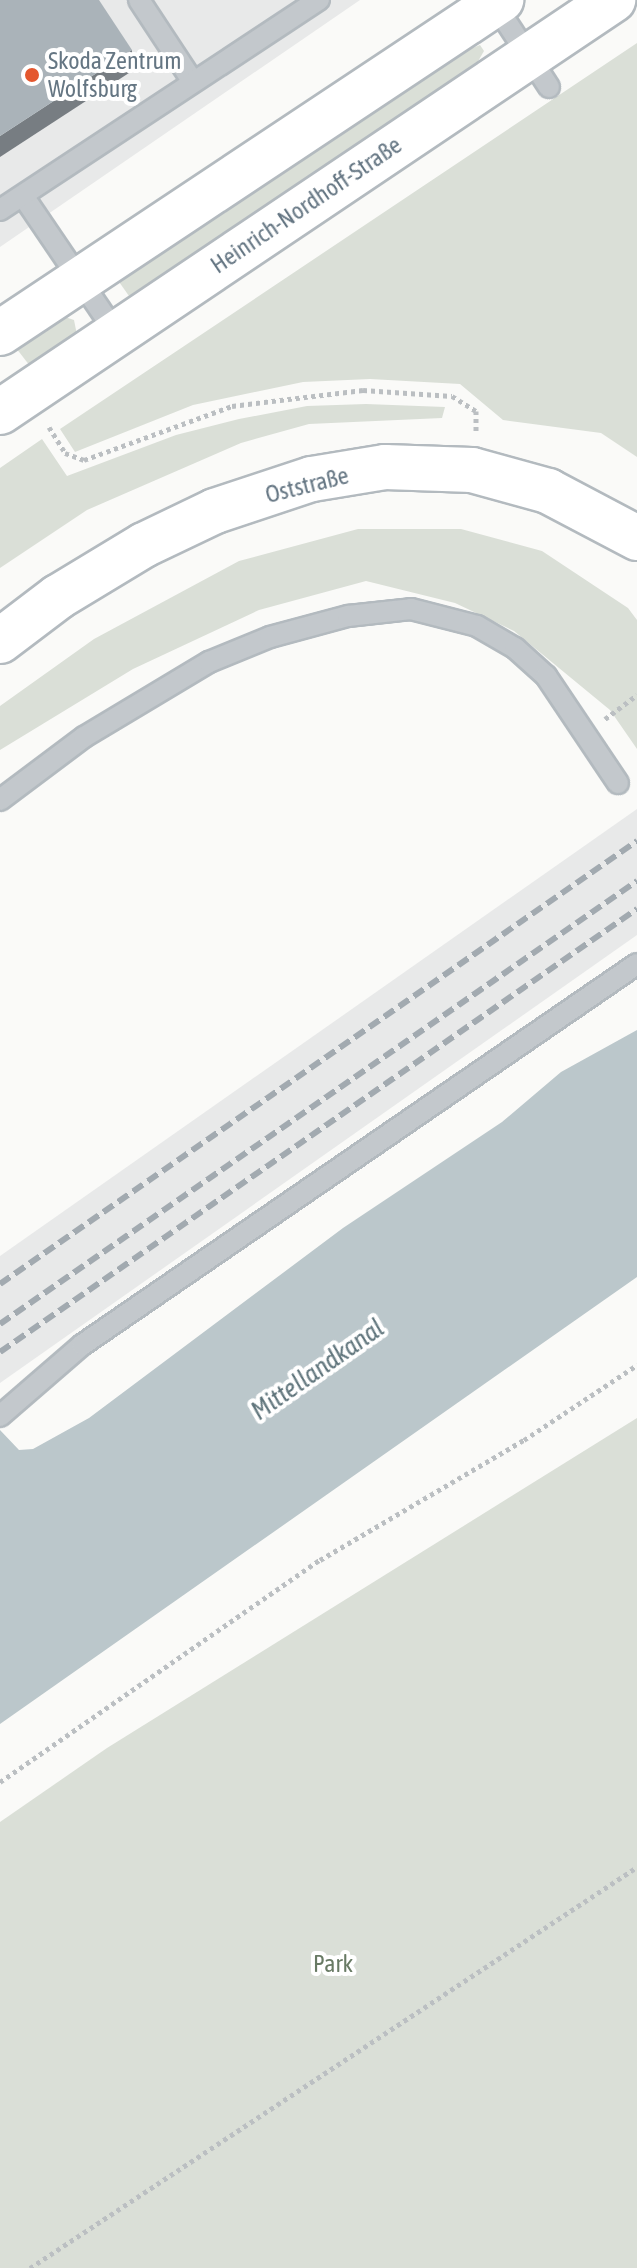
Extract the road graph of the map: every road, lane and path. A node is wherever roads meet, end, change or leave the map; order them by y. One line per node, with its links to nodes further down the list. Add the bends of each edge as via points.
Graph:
1 (139, 0): 6 (lane)
2 (319, 0): 6 (lane)
3 (613, 0): 5 (main road, Heinrich-Nordhoff-Straße)
4 (496, 1): 5 (lane); 9 (main road)
5 (539, 72): 11 (main road, Heinrich-Nordhoff-Straße)
6 (193, 82): 7 (lane)
7 (23, 196): 8 (lane); 9 (lane)
8 (0, 210)
9 (79, 279): 10 (main road); 11 (lane)
10 (0, 333)
11 (116, 333): 12 (main road, Heinrich-Nordhoff-Straße)
12 (0, 412)
13 (47, 424): 14 (path, via 65,453 84,460 232,406 363,390 452,396 476,411)
14 (472, 470): 15 (main road, Oststraße, via 548,491); 16 (main road, Oststraße, via 385,467 312,479 215,511 144,545 58,597)
15 (637, 538)
16 (0, 641)
17 (637, 695): 18 (path)
18 (617, 710)
19 (618, 783): 20 (lane, via 588,731 546,676 515,648 477,626 411,609 348,616 270,637 209,662 95,730)
20 (0, 800)
21 (637, 964): 23 (lane, via 82,1345)
22 (637, 1365): 24 (path, via 524,1440 320,1560)
23 (1, 1415)
24 (0, 1782)
25 (637, 1867): 26 (path)
26 (30, 2268)

